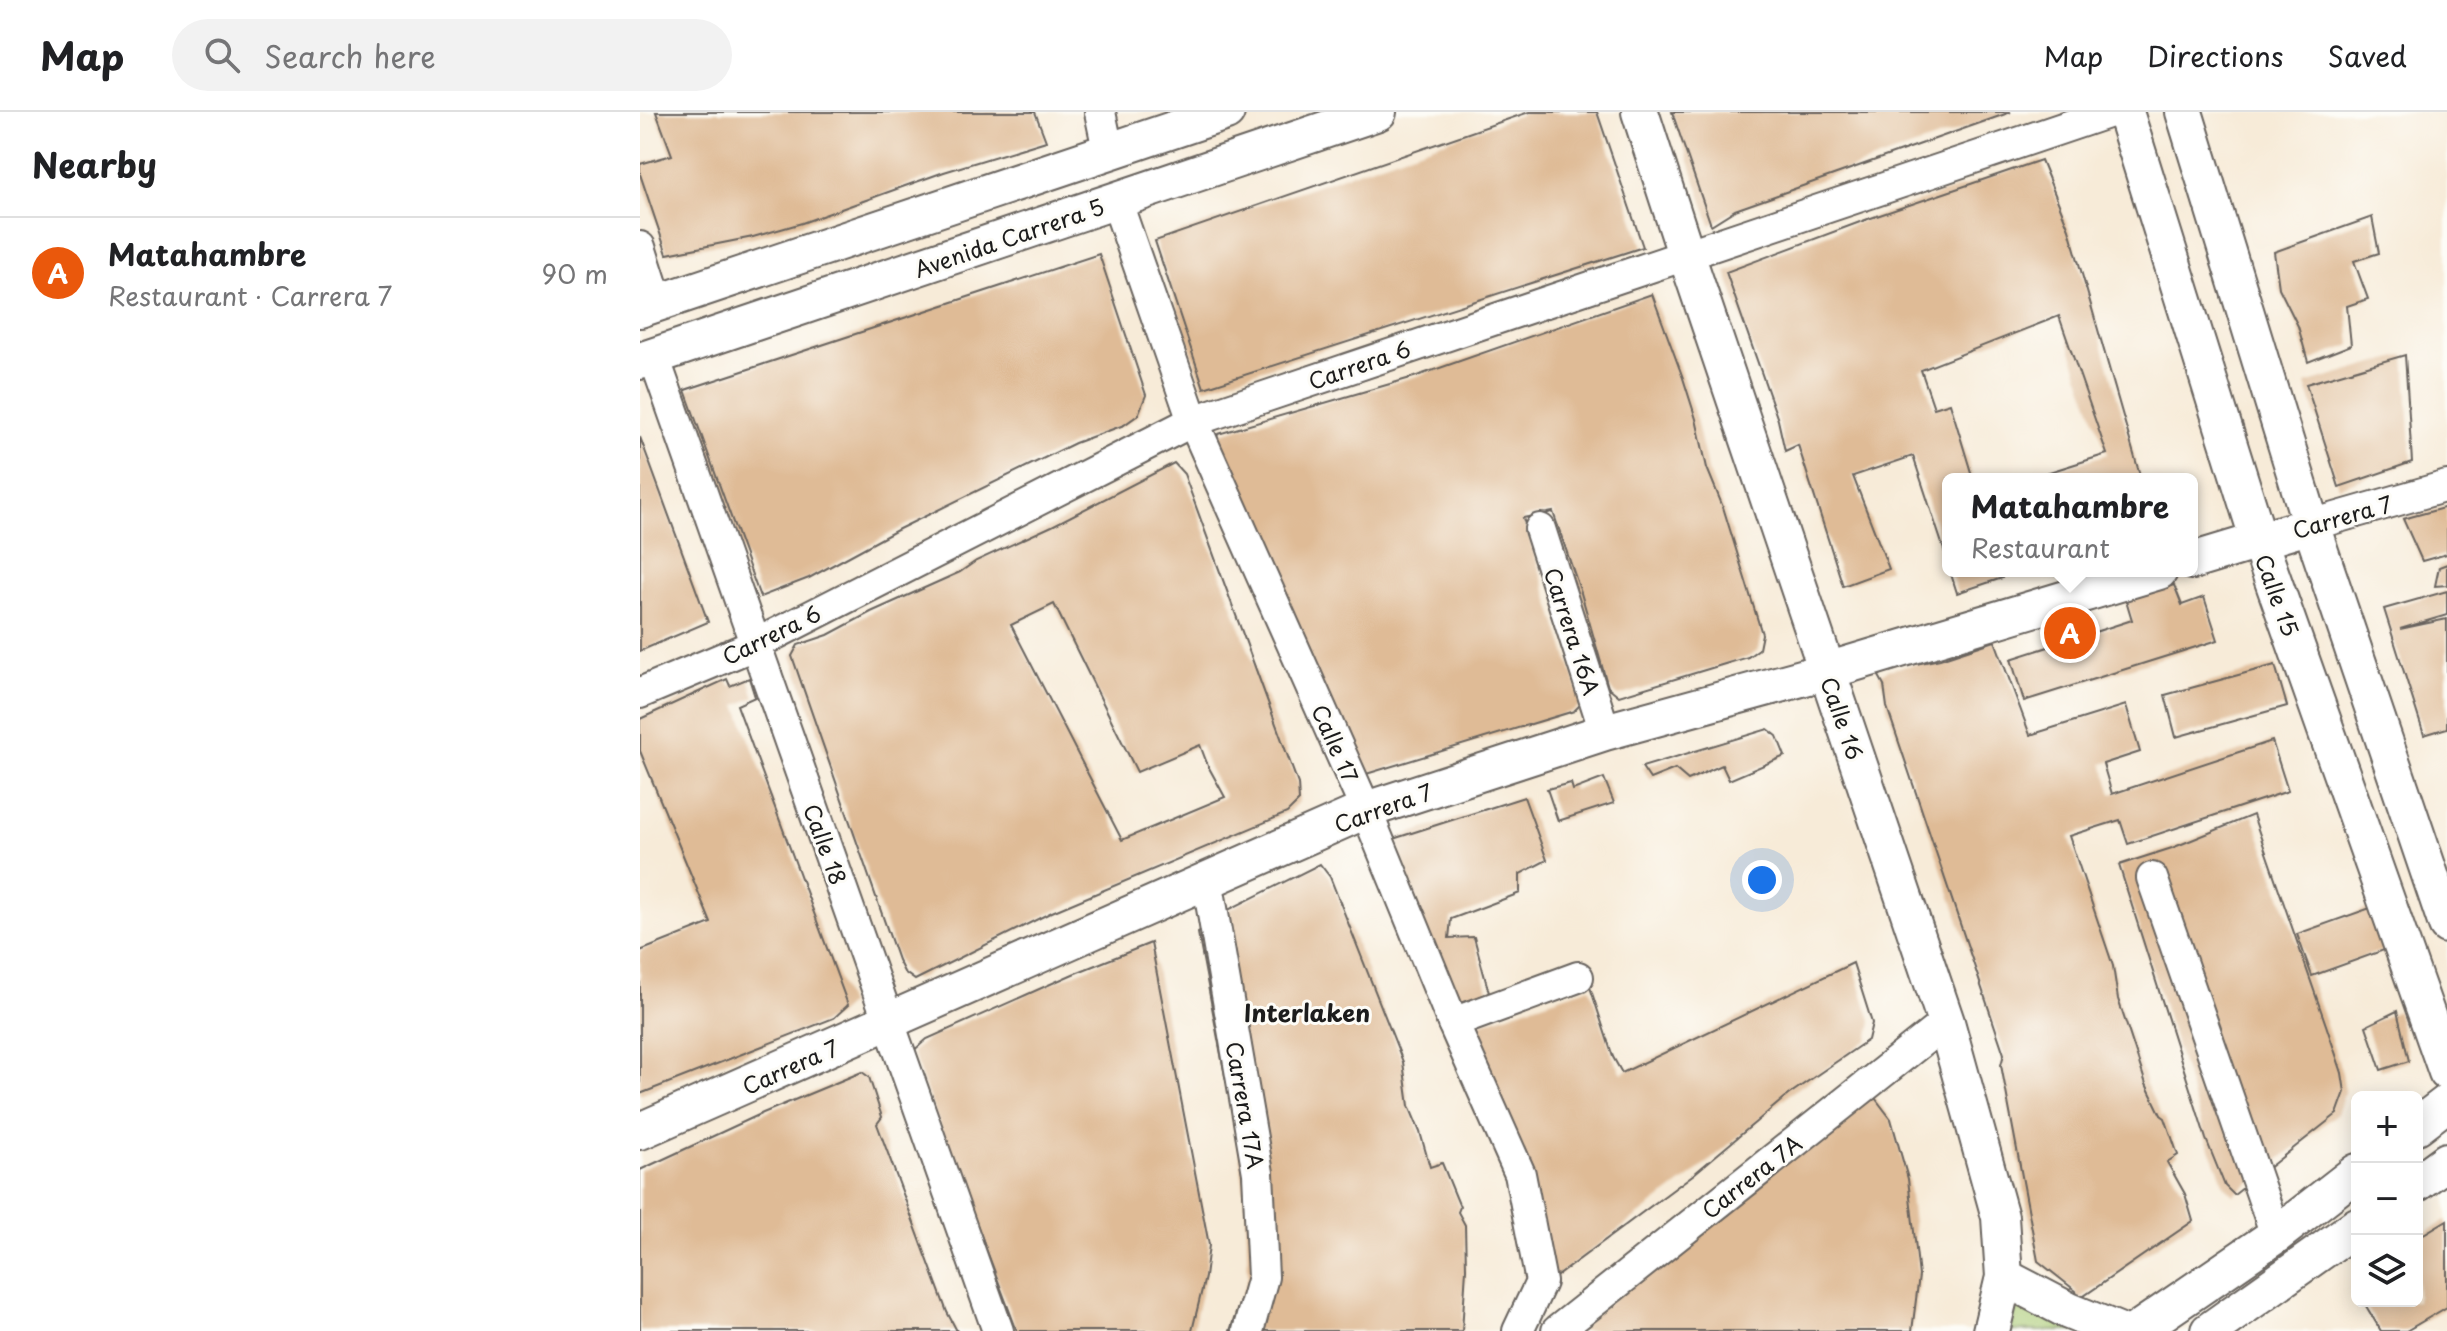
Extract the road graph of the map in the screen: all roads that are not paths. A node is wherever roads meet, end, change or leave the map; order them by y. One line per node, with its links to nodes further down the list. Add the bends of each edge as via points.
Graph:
1 (1100, 112): 8 (street)
2 (1226, 112): 8 (main road)
3 (1378, 112): 9 (main road, Avenida Carrera 5)
4 (1640, 112): 11 (main road, Calle 16)
5 (2110, 112): 11 (street, Carrera 6)
6 (2125, 112): 18 (main road, Calle 15)
7 (2184, 112): 16 (main road)
8 (1108, 150): 12 (main road)
9 (1116, 200): 13 (main road, Avenida Carrera 5); 14 (street, Calle 17)
10 (640, 247): 12 (street)
11 (1686, 254): 14 (street, Carrera 6); 22 (main road, Calle 16)
12 (649, 306)
13 (647, 359): 21 (street, Calle 18)
14 (1193, 421): 21 (street, Carrera 6); 25 (street, Calle 17)
15 (2447, 486): 16 (street, Carrera 7)
16 (2311, 525): 18 (main road, Carrera 7); 28 (main road)
17 (1540, 529): 24 (street, Carrera 16A)
18 (2259, 541): 19 (main road, Carrera 7); 33 (main road, Calle 15)
19 (2198, 559)
20 (2139, 577): 22 (main road, Carrera 7)
21 (754, 645): 23 (street, Carrera 6); 31 (street, Calle 18)
22 (1827, 671): 24 (main road, Carrera 7); 30 (main road, Calle 16)
23 (640, 693)
24 (1605, 732): 25 (main road, Carrera 7)
25 (1366, 810): 27 (main road, Carrera 7); 32 (street, Calle 17)
26 (2152, 878): 41 (street)
27 (1207, 879): 31 (main road, Carrera 7); 44 (street, Carrera 17A, via 1258,1173 1263,1277)
28 (2447, 925)
29 (1578, 977): 32 (street)
30 (1946, 1022): 42 (main road, Calle 16, via 2000,1217); 46 (street, Carrera 7A)
31 (890, 1023): 36 (main road, Carrera 7); 43 (street, Calle 18)
32 (1453, 1023): 45 (street, Calle 17, via 1520,1174 1541,1282)
33 (2447, 1072)
34 (2447, 1103): 35 (main road)
35 (2423, 1121)
36 (640, 1131)
37 (2447, 1161): 39 (main road)
38 (2351, 1177): 41 (main road)
39 (2423, 1179)
40 (2351, 1230): 50 (main road)
41 (2276, 1235): 49 (main road)
42 (2004, 1277): 47 (main road, Calle 16); 48 (main road)
43 (998, 1331)
44 (1248, 1331)
45 (1518, 1331)
46 (1557, 1331)
47 (1991, 1331)
48 (2118, 1331)
49 (2136, 1331)
50 (2209, 1331)

